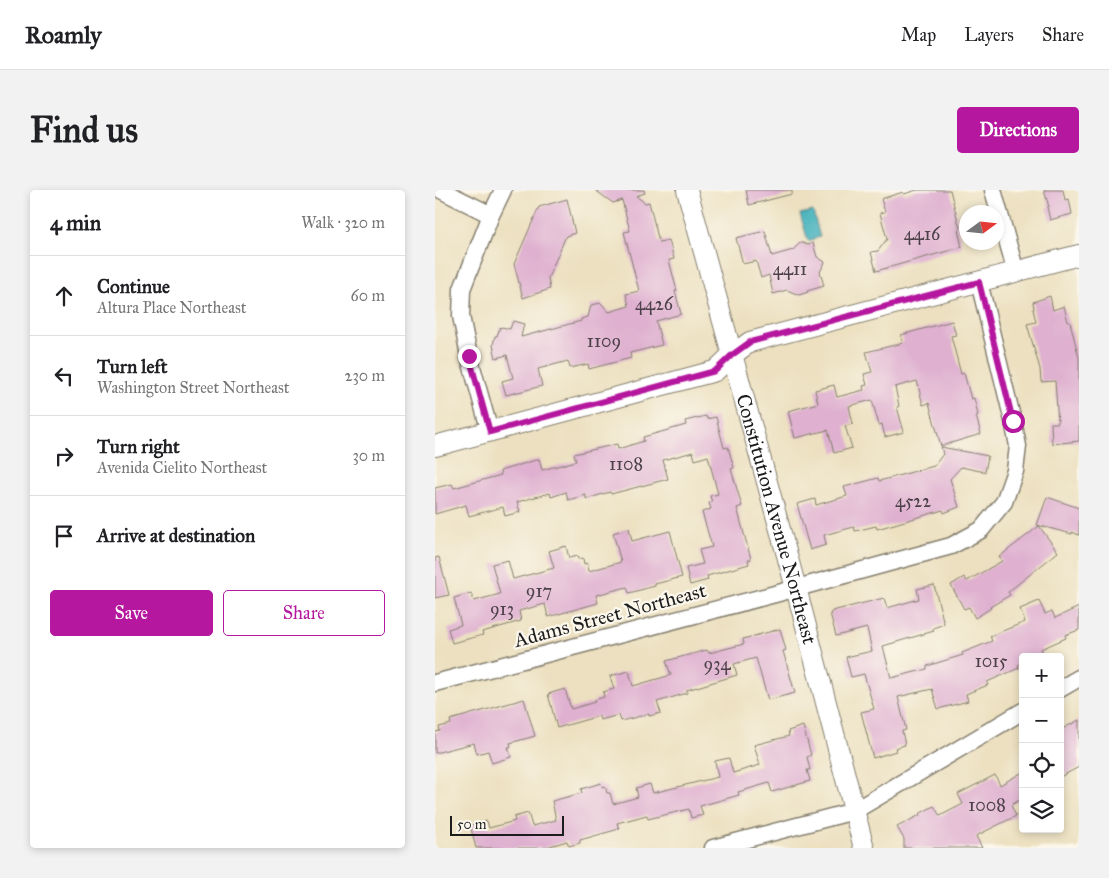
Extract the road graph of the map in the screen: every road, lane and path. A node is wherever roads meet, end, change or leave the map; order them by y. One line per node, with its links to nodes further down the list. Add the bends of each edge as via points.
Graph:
1 (441, 190): 5 (street)
2 (503, 190): 5 (street)
3 (687, 190): 9 (street, Constitution Avenue Northeast)
4 (993, 190): 7 (street)
5 (491, 215): 10 (street, via 462,288 461,316)
6 (1079, 255): 7 (street)
7 (1015, 272): 8 (street)
8 (979, 282): 9 (street, via 750,342); 12 (street, Adams Street Northeast, via 1018,446 1015,471 1004,502 981,530 951,546)
9 (732, 355): 10 (street, via 715,371); 12 (street, Constitution Avenue Northeast)
10 (490, 432): 11 (street)
11 (435, 446)
12 (796, 588): 14 (street, Adams Street Northeast); 17 (street, Constitution Avenue Northeast)
13 (1079, 678): 15 (street)
14 (435, 683)
15 (1064, 687)
16 (1019, 714): 17 (street)
17 (854, 811): 18 (street); 19 (street, Constitution Avenue Northeast)
18 (713, 848)
19 (863, 848)

